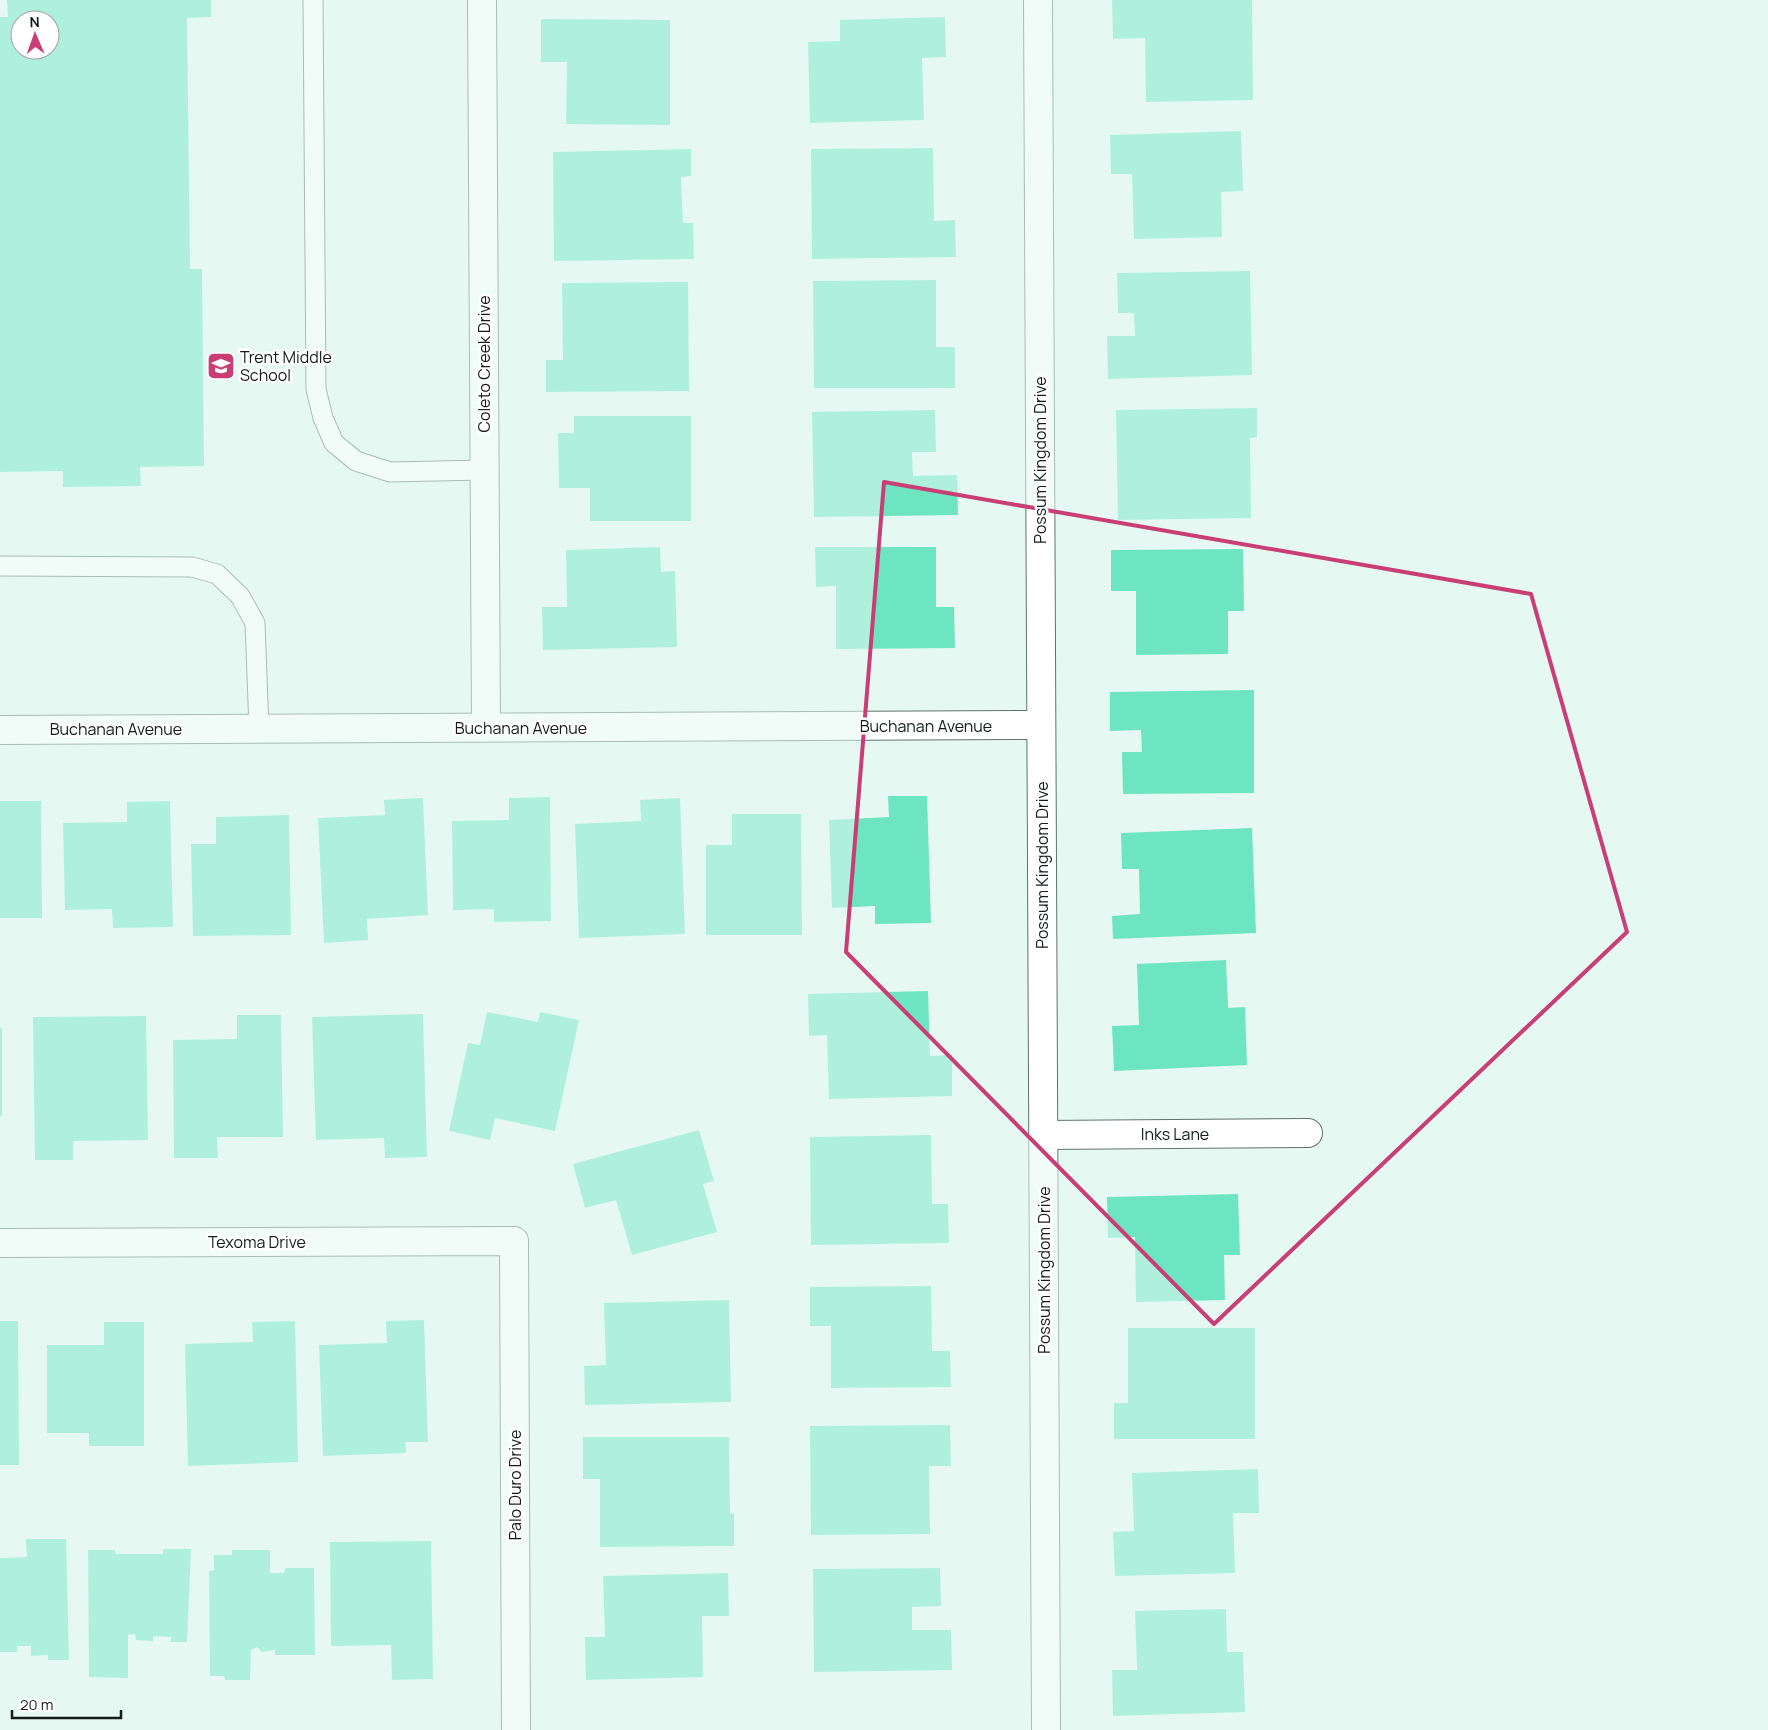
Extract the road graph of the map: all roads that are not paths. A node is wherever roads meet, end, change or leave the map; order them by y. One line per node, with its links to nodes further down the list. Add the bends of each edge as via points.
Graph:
1 (313, 0): 4 (lane, via 316,390 323,418 334,443 356,461 390,472)
2 (482, 0): 4 (street, Coleto Creek Drive)
3 (1038, 0): 6 (street, Possum Kingdom Drive)
4 (484, 470): 7 (street, Coleto Creek Drive)
5 (0, 566): 8 (lane, via 192,567 217,574 240,596 254,623)
6 (1041, 725): 7 (street, Buchanan Avenue); 11 (street, Possum Kingdom Drive)
7 (486, 728): 8 (street, Buchanan Avenue)
8 (259, 729): 9 (street, Buchanan Avenue)
9 (0, 730)
10 (1308, 1133): 11 (street, Inks Lane)
11 (1043, 1135): 15 (street, Possum Kingdom Drive)
12 (514, 1240): 13 (street, Texoma Drive); 14 (street, Palo Duro Drive)
13 (0, 1243)
14 (516, 1730)
15 (1046, 1730)

